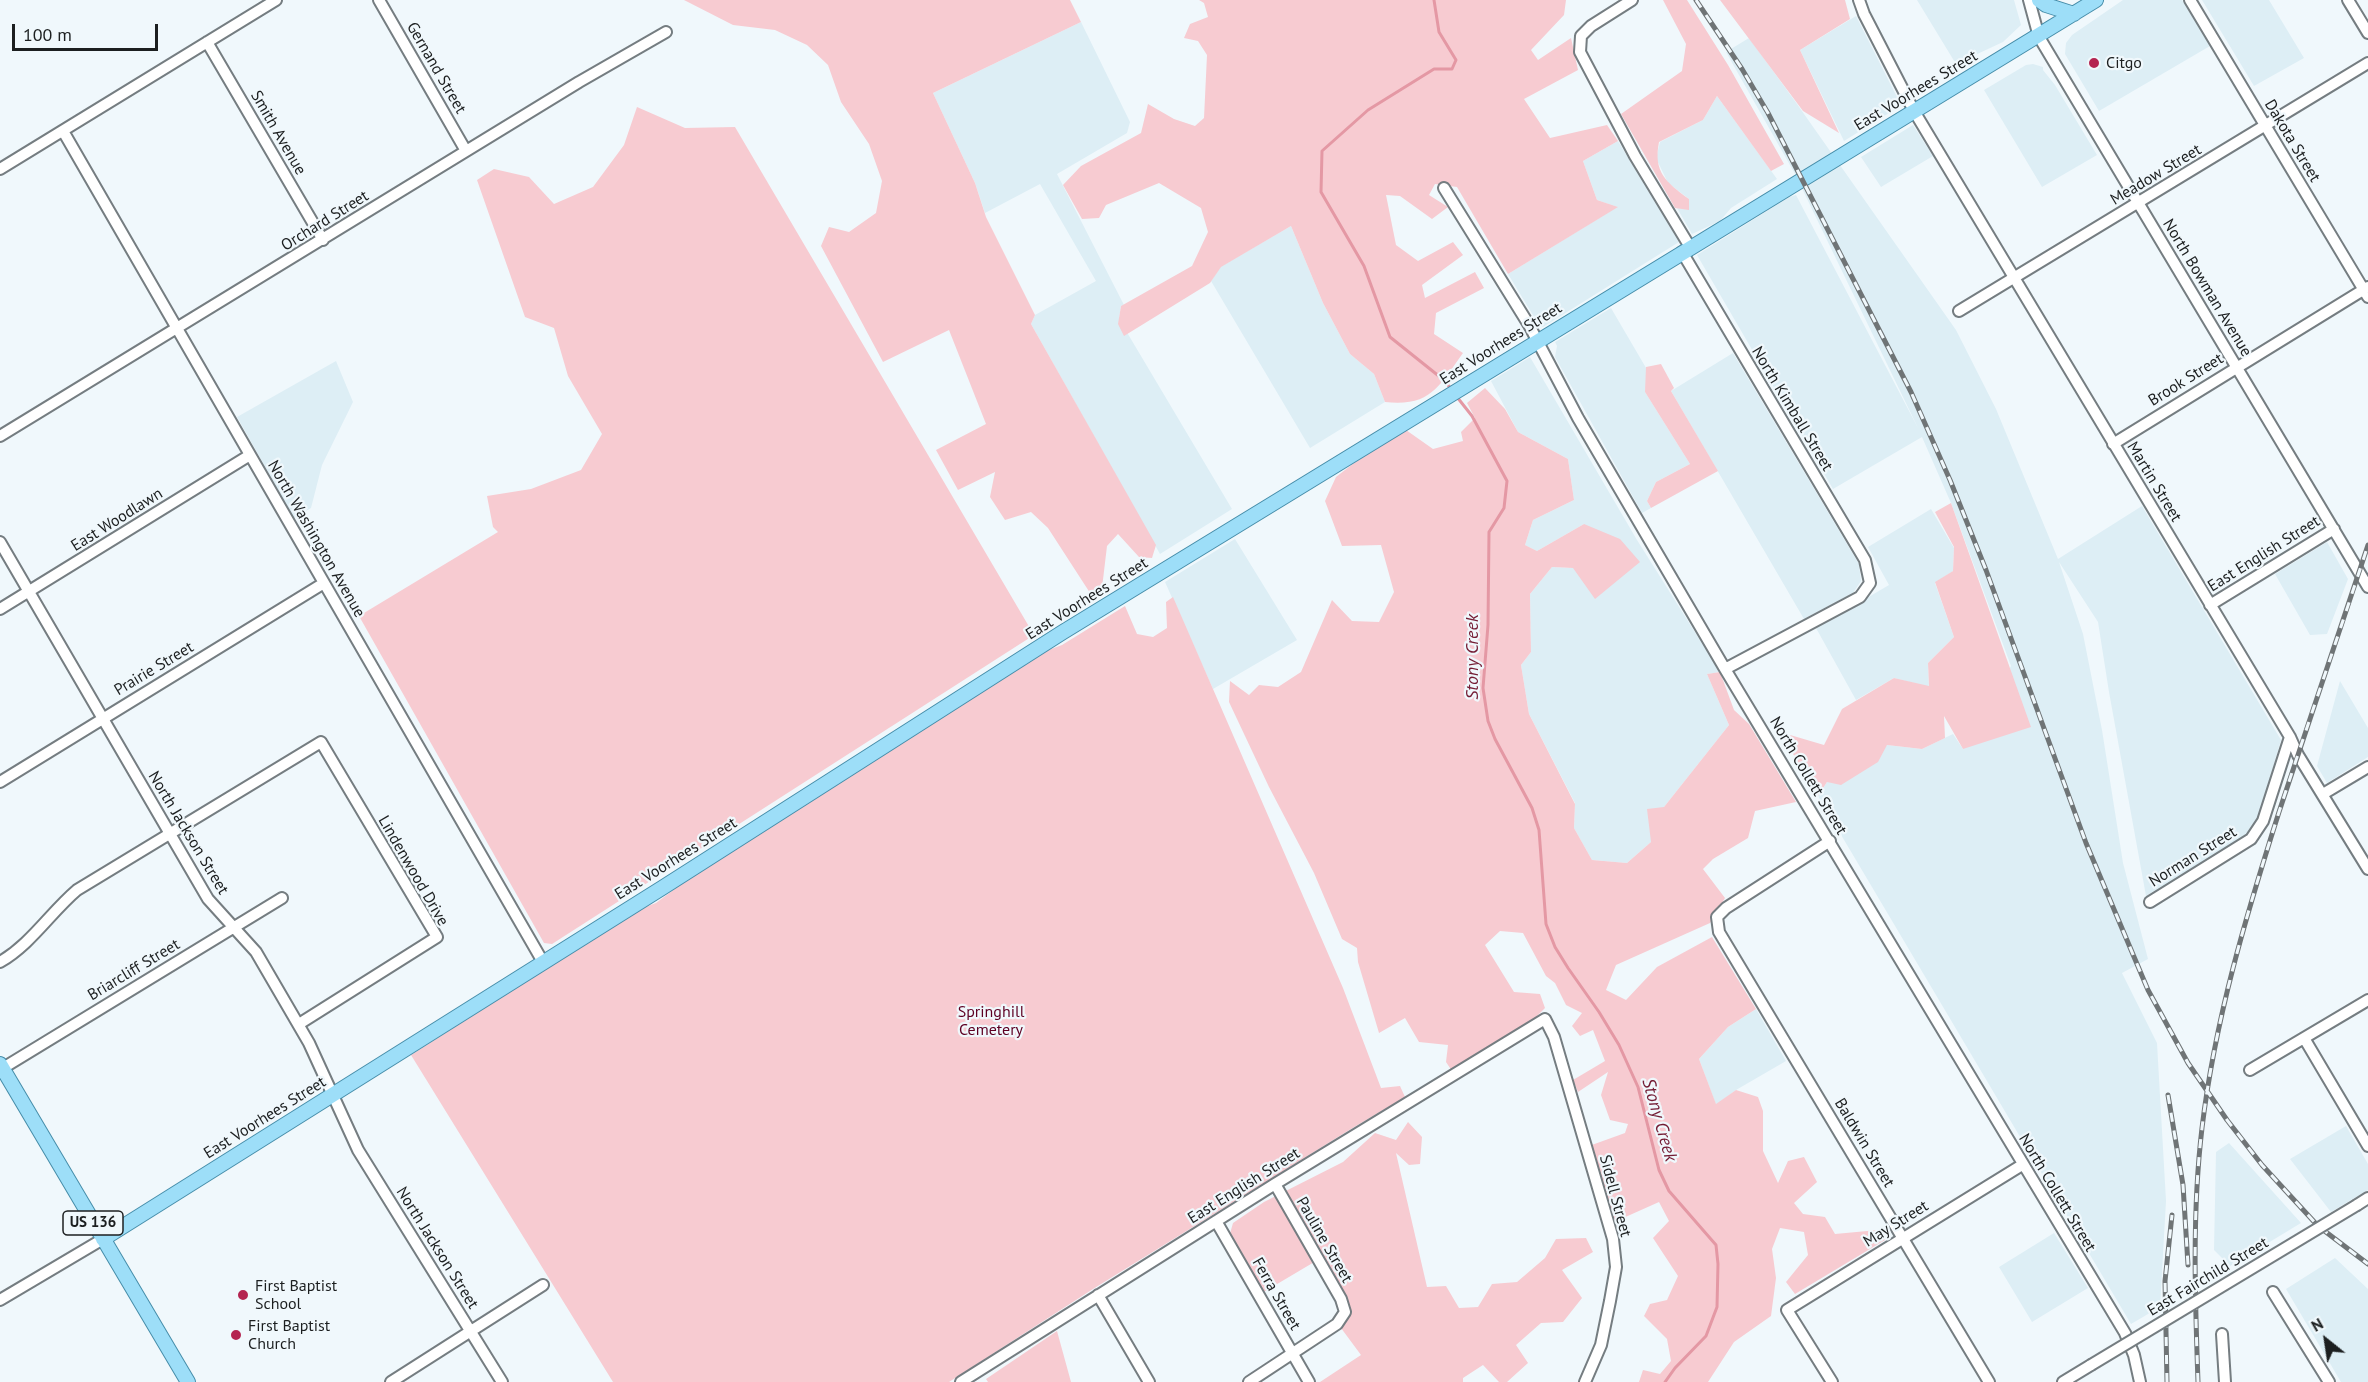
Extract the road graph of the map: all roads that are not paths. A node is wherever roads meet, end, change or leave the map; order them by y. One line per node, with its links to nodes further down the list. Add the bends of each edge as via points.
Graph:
1 (276, 0): 14 (street)
2 (379, 0): 19 (street, Gernand Street)
3 (1632, 0): 24 (street, North Kimball Street, via 1581,36 1580,52)
4 (1859, 0): 16 (street, Martin Street)
5 (2030, 0): 13 (street, North Bowman Avenue)
6 (2039, 0): 10 (main road)
7 (2096, 0): 10 (main road, East Voorhees Street)
8 (2190, 0): 17 (street, Dakota Street)
9 (2348, 0): 12 (street)
10 (2074, 14): 13 (main road, East Voorhees Street)
11 (666, 32): 19 (street, Orchard Street)
12 (2368, 33)
13 (2039, 37): 16 (main road, East Voorhees Street); 22 (street, North Bowman Avenue)
14 (207, 42): 18 (street); 23 (street, Smith Avenue)
15 (2368, 63): 17 (street, Meadow Street)
16 (1914, 111): 24 (main road, East Voorhees Street); 25 (street, Martin Street)
17 (2265, 126): 22 (street, Meadow Street); 26 (street, Dakota Street)
18 (63, 130): 20 (street); 28 (street, North Washington Avenue)
19 (466, 151): 23 (street, Orchard Street)
20 (0, 170)
21 (1444, 188): 29 (street, North Collett Street)
22 (2140, 202): 25 (street, Meadow Street); 30 (street, North Bowman Avenue)
23 (323, 240): 28 (street, Orchard Street)
24 (1686, 249): 29 (main road, East Voorhees Street); 41 (street, North Kimball Street, via 1865,560 1870,583 1860,597)
25 (2015, 279): 27 (street, Meadow Street); 32 (street, Martin Street)
26 (2367, 291): 30 (street, Brook Street)
27 (1959, 311)
28 (178, 328): 31 (street, Orchard Street); 33 (street, North Washington Avenue)
29 (1537, 341): 41 (street, North Collett Street); 54 (main road, East Voorhees Street, via 1063,632)
30 (2237, 367): 32 (street, Brook Street); 34 (street, North Bowman Avenue)
31 (0, 436)
32 (2114, 444): 39 (street, Martin Street)
33 (250, 455): 36 (street, North Washington Avenue); 38 (street, East Woodlawn)
34 (2334, 529): 37 (street, North Bowman Avenue); 39 (street, East English Street)
35 (0, 542): 38 (street, North Jackson Street)
36 (324, 583): 42 (street, Prairie Street); 54 (street, North Washington Avenue)
37 (2368, 587)
38 (28, 592): 40 (street, East Woodlawn); 42 (street, North Jackson Street)
39 (2211, 605): 43 (street, Martin Street)
40 (0, 609)
41 (1725, 669): 48 (street, North Collett Street)
42 (103, 718): 45 (street, Prairie Street); 47 (street, North Jackson Street)
43 (2290, 737): 46 (street, Martin Street); 51 (street, Norman Street, via 2263,821 2251,839)
44 (2368, 767): 46 (street)
45 (0, 782)
46 (2323, 794): 49 (street, Martin Street)
47 (169, 835): 52 (street, North Jackson Street, via 208,899); 53 (street, via 77,890 58,905 29,939); 57 (street, Lindenwood Drive, via 321,742 437,937)
48 (1830, 841): 63 (street, North Collett Street); 67 (street, Baldwin Street, via 1726,908 1717,917 1719,932)
49 (2368, 869)
50 (282, 898): 52 (street, Briarcliff Street)
51 (2150, 902)
52 (233, 927): 57 (street, North Jackson Street, via 256,952); 59 (street, Briarcliff Street)
53 (0, 962)
54 (543, 962): 61 (main road, East Voorhees Street)
55 (2368, 1000): 58 (street)
56 (1545, 1019): 64 (street, East English Street); 84 (street, Sidell Street, via 1554,1037 1613,1239 1616,1267 1601,1345)
57 (299, 1024): 61 (street, North Jackson Street)
58 (2304, 1038): 60 (street); 62 (street)
59 (1, 1066): 68 (main road, US 136)
60 (2250, 1070)
61 (332, 1095): 68 (main road, East Voorhees Street); 73 (street, North Jackson Street, via 358,1150)
62 (2368, 1146)
63 (2022, 1165): 67 (street, May Street); 88 (street, North Collett Street, via 2125,1333)
64 (1275, 1184): 66 (street, East English Street); 75 (street, Pauline Street, via 1345,1312 1337,1324)
65 (2368, 1198): 87 (street, East Fairchild Street, bridge)
66 (1216, 1221): 71 (street, East English Street); 75 (street, Ferra Street)
67 (1902, 1238): 85 (street, May Street, via 1787,1310); 86 (street, Baldwin Street)
68 (103, 1239): 72 (street); 77 (main road, US 136)
69 (543, 1284): 73 (street)
70 (2273, 1292): 90 (street)
71 (1098, 1295): 76 (street, East English Street); 81 (street)
72 (0, 1300)
73 (470, 1330): 78 (street); 79 (street, North Jackson Street)
74 (2222, 1334): 89 (street)
75 (1294, 1354): 82 (street); 83 (street, Ferra Street)
76 (976, 1378): 80 (street, East English Street)
77 (188, 1382)
78 (391, 1382)
79 (502, 1382)
80 (961, 1382)
81 (1149, 1382)
82 (1249, 1382)
83 (1309, 1382)
84 (1585, 1382)
85 (1832, 1382)
86 (1989, 1382)
87 (2063, 1382)
88 (2140, 1382)
89 (2225, 1382)
90 (2329, 1382)

